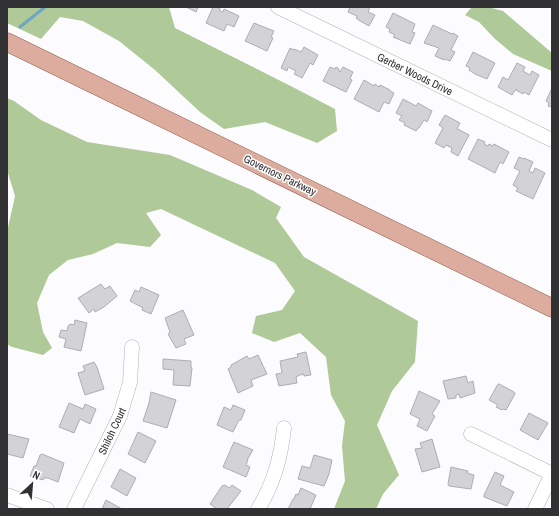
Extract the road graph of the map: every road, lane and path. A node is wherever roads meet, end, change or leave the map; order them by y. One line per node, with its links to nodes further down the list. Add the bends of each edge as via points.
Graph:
1 (278, 7): 3 (street, Gerber Woods Drive)
2 (7, 42): 4 (main road, Governors Parkway)
3 (552, 140)
4 (552, 308)
5 (132, 347): 11 (street, Shiloh Court, via 130,382 120,416)
6 (284, 428): 12 (street, via 283,445 277,467 267,494)
7 (471, 434): 8 (street)
8 (552, 474): 13 (street)
9 (7, 495): 10 (street)
10 (47, 509)
11 (74, 509)
12 (258, 509)
13 (535, 509)

